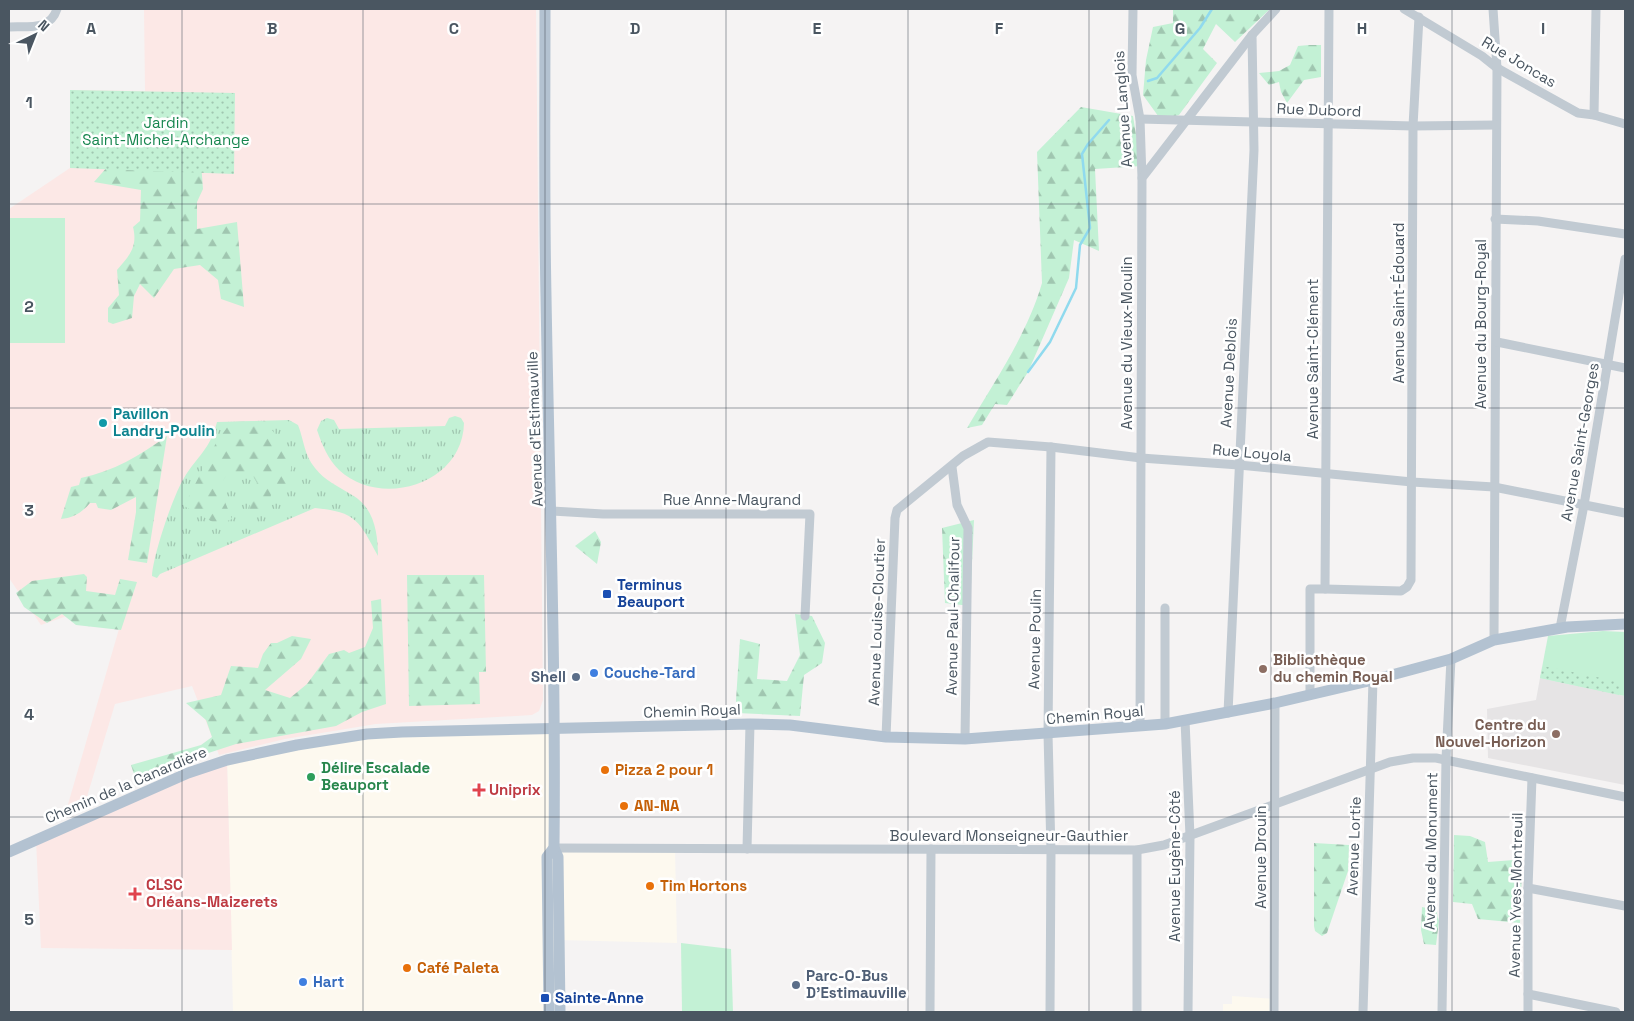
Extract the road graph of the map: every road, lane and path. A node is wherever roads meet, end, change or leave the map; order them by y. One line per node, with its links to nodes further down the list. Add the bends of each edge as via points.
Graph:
1 (57, 9): 10 (street, via 54,19 44,26)
2 (545, 9): 37 (main road, Avenue d'Estimauville, via 546,295)
3 (1133, 9): 14 (street, Avenue Langlois, via 1132,76)
4 (1276, 9): 11 (street)
5 (1329, 9): 17 (street, Avenue Saint-Clément)
6 (1404, 9): 9 (street, Rue Joncas)
7 (1493, 9): 12 (street, Avenue du Bourg-Royal)
8 (1596, 9): 13 (street)
9 (1419, 18): 12 (street, Rue Joncas); 20 (street, Avenue Saint-Édouard)
10 (9, 26)
11 (1252, 35): 15 (street); 16 (street, Avenue Deblois)
12 (1496, 68): 13 (street, Rue Joncas, via 1578,114); 19 (street, Avenue du Bourg-Royal)
13 (1594, 115): 18 (street, Rue Joncas)
14 (1140, 119): 15 (street, Rue Dubord); 21 (street, Avenue Langlois)
15 (1186, 120): 16 (street, Rue Dubord); 21 (street)
16 (1253, 122): 17 (street, Rue Dubord); 30 (street, Avenue Deblois)
17 (1327, 124): 20 (street, Rue Dubord); 32 (street, Avenue Saint-Clément)
18 (1625, 124)
19 (1496, 125): 20 (street, Rue Dubord); 22 (street, Avenue du Bourg-Royal)
20 (1413, 126): 33 (street, Avenue Saint-Édouard)
21 (1142, 178): 29 (street, Avenue du Vieux-Moulin)
22 (1495, 220): 23 (street, via 1538,221); 25 (street, Avenue du Bourg-Royal)
23 (1625, 234)
24 (1625, 259): 26 (street, Avenue Saint-Georges)
25 (1497, 342): 26 (street); 34 (street, Avenue du Bourg-Royal)
26 (1607, 365): 27 (street); 35 (street, Avenue Saint-Georges)
27 (1625, 368)
28 (1050, 447): 29 (street, Rue Loyola); 31 (street, Rue Loyola, via 988,442 963,456); 55 (street, Avenue Poulin)
29 (1141, 458): 30 (street, Rue Loyola); 53 (street, Avenue du Vieux-Moulin)
30 (1239, 465): 32 (street, Rue Loyola); 49 (street, Avenue Deblois)
31 (952, 467): 36 (street, Rue Loyola); 57 (street, Avenue Paul-Chalifour, via 956,505 968,528)
32 (1327, 474): 33 (street, Rue Loyola); 39 (street, Avenue Saint-Clément)
33 (1412, 482): 34 (street, Rue Loyola); 39 (street, Avenue Saint-Édouard, via 1411,580 1407,587 1402,591)
34 (1494, 487): 35 (street, Rue Loyola); 44 (street, Avenue du Bourg-Royal)
35 (1584, 505): 38 (street, Rue Loyola); 43 (street, Avenue Saint-Georges)
36 (897, 510): 56 (street, Avenue Louise-Cloutier)
37 (552, 511): 41 (street, Rue Anne-Mayrand, via 810,514); 54 (main road, Avenue d'Estimauville)
38 (1625, 513)
39 (1325, 589): 47 (street, via 1310,589)
40 (1165, 608): 52 (street)
41 (805, 616)
42 (1625, 624): 43 (main road, Chemin Royal)
43 (1560, 628): 44 (main road, Chemin Royal)
44 (1494, 640): 45 (main road, Chemin Royal)
45 (1451, 660): 46 (main road, Chemin Royal); 58 (street, Avenue du Monument)
46 (1373, 680): 47 (main road, Chemin Royal); 59 (street, Avenue Lortie)
47 (1310, 695): 48 (main road, Chemin Royal)
48 (1275, 703): 49 (main road, Chemin Royal); 62 (street, Avenue Drouin)
49 (1228, 712): 50 (main road, Chemin Royal)
50 (1185, 720): 52 (main road, Chemin Royal); 63 (street, Avenue Eugène-Côté)
51 (750, 724): 54 (main road, Chemin Royal); 56 (main road, Chemin Royal, via 790,725); 65 (street)
52 (1165, 724): 53 (main road, Chemin Royal)
53 (1140, 725): 55 (main road, Chemin Royal)
54 (555, 728): 64 (main road, Avenue d'Estimauville); 69 (main road, Chemin de la Canardière, via 367,734 227,760 155,787)
55 (1048, 734): 57 (main road, Chemin Royal); 68 (street, Avenue Poulin)
56 (886, 736): 57 (main road, Chemin Royal)
57 (965, 739)
58 (1446, 759): 59 (street, Boulevard Monseigneur-Gauthier, via 1413,758); 60 (street, Boulevard Monseigneur-Gauthier); 81 (street, Avenue du Monument)
59 (1370, 769): 62 (street, Boulevard Monseigneur-Gauthier); 80 (street, Avenue Lortie)
60 (1532, 778): 61 (street, Boulevard Monseigneur-Gauthier); 70 (street, Avenue Yves-Montreuil)
61 (1625, 797)
62 (1274, 805): 63 (street, Boulevard Monseigneur-Gauthier); 79 (street, Avenue Drouin)
63 (1190, 836): 67 (street, Boulevard Monseigneur-Gauthier); 78 (street, Avenue Eugène-Côté)
64 (554, 848): 65 (street, Boulevard Monseigneur-Gauthier); 73 (main road, Avenue d'Estimauville, via 547,857); 74 (main road, Avenue d'Estimauville, via 558,857)
65 (747, 849): 66 (street, Boulevard Monseigneur-Gauthier)
66 (931, 849): 68 (street, Boulevard Monseigneur-Gauthier); 75 (street)
67 (1137, 850): 68 (street, Boulevard Monseigneur-Gauthier); 77 (street)
68 (1051, 851): 76 (street, Avenue Poulin)
69 (9, 852)
70 (1528, 888): 71 (street); 72 (street, Avenue Yves-Montreuil)
71 (1625, 906)
72 (1528, 994): 82 (street, Avenue Yves-Montreuil); 83 (street)
73 (549, 1012)
74 (560, 1012)
75 (930, 1012)
76 (1050, 1012)
77 (1137, 1012)
78 (1188, 1012)
79 (1274, 1012)
80 (1363, 1012)
81 (1442, 1012)
82 (1528, 1012)
83 (1616, 1012)

